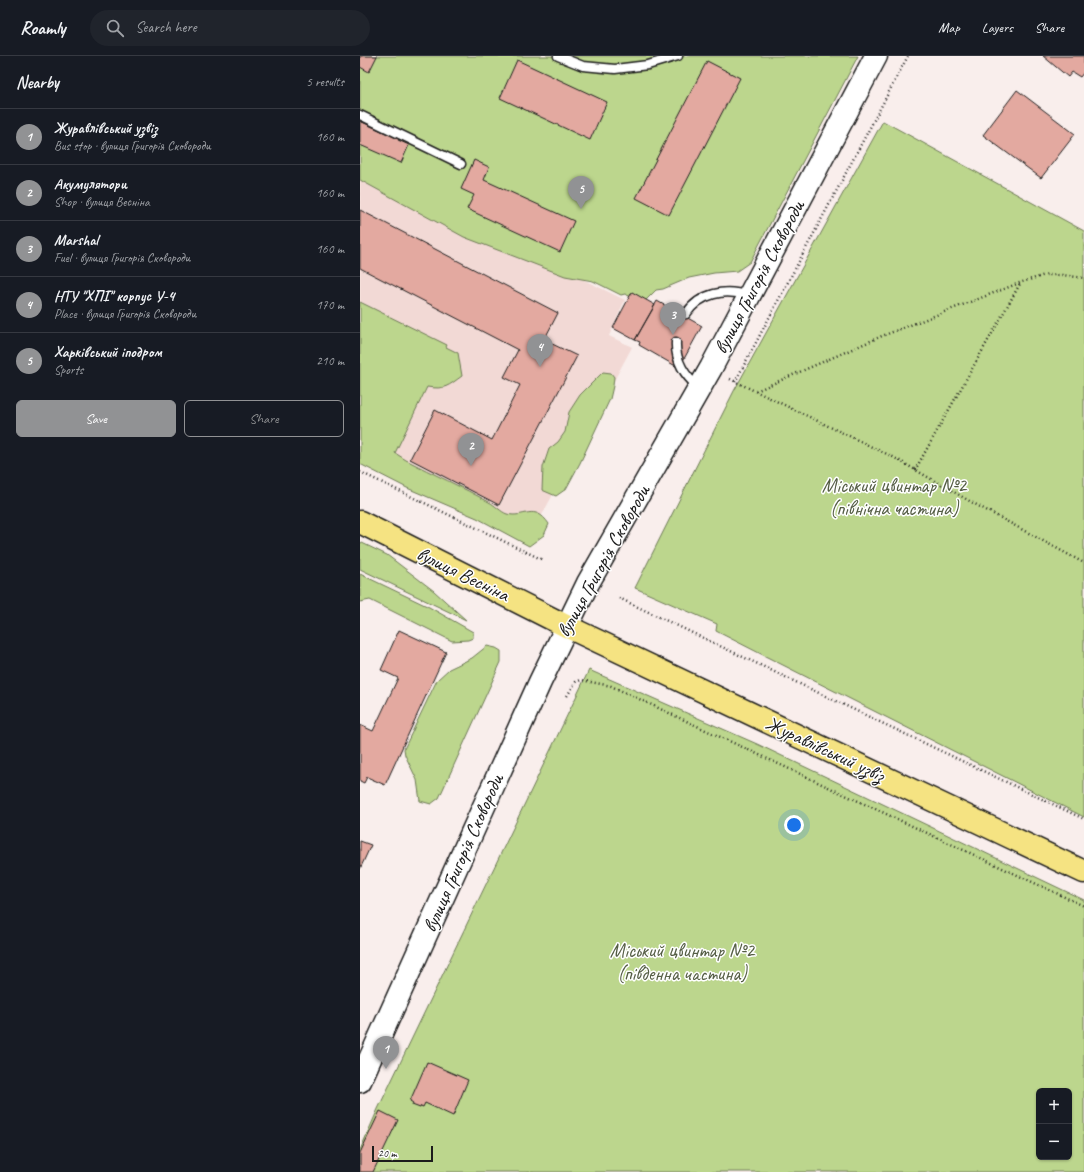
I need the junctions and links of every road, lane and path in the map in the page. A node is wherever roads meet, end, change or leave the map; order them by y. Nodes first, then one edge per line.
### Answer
1 (558, 56) edge
2 (678, 56) edge
3 (876, 56) edge
4 (908, 56) edge
5 (360, 115) edge
6 (461, 164) dead end
7 (1084, 278) edge
8 (1022, 282) junction
9 (749, 296) junction
10 (686, 314) dead end
11 (676, 342) dead end
12 (711, 368) junction
13 (735, 382) junction
14 (700, 388) junction
15 (756, 391) junction
16 (915, 470) junction
17 (360, 472) edge
18 (360, 522) edge
19 (544, 560) dead end
20 (1084, 563) edge
21 (619, 598) dead end
22 (566, 626) junction
23 (567, 696) dead end
24 (1084, 819) edge
25 (1084, 872) edge
26 (1084, 906) edge
27 (360, 1081) edge

1 - 2 lane
3 - 9 street, вулиця Григорія Сковороди
4 - 13 path
5 - 6 lane
7 - 8 path
8 - 15 path
8 - 16 path
9 - 10 lane
9 - 12 street, вулиця Григорія Сковороди
11 - 14 lane
12 - 13 path
12 - 14 street, вулиця Григорія Сковороди
13 - 15 path
14 - 22 street, вулиця Григорія Сковороди
15 - 16 path
16 - 20 path
17 - 19 path
18 - 22 main road, вулиця Весніна
21 - 24 path
22 - 25 main road, Журавлівський узвіз
22 - 27 street, вулиця Григорія Сковороди
23 - 26 path

